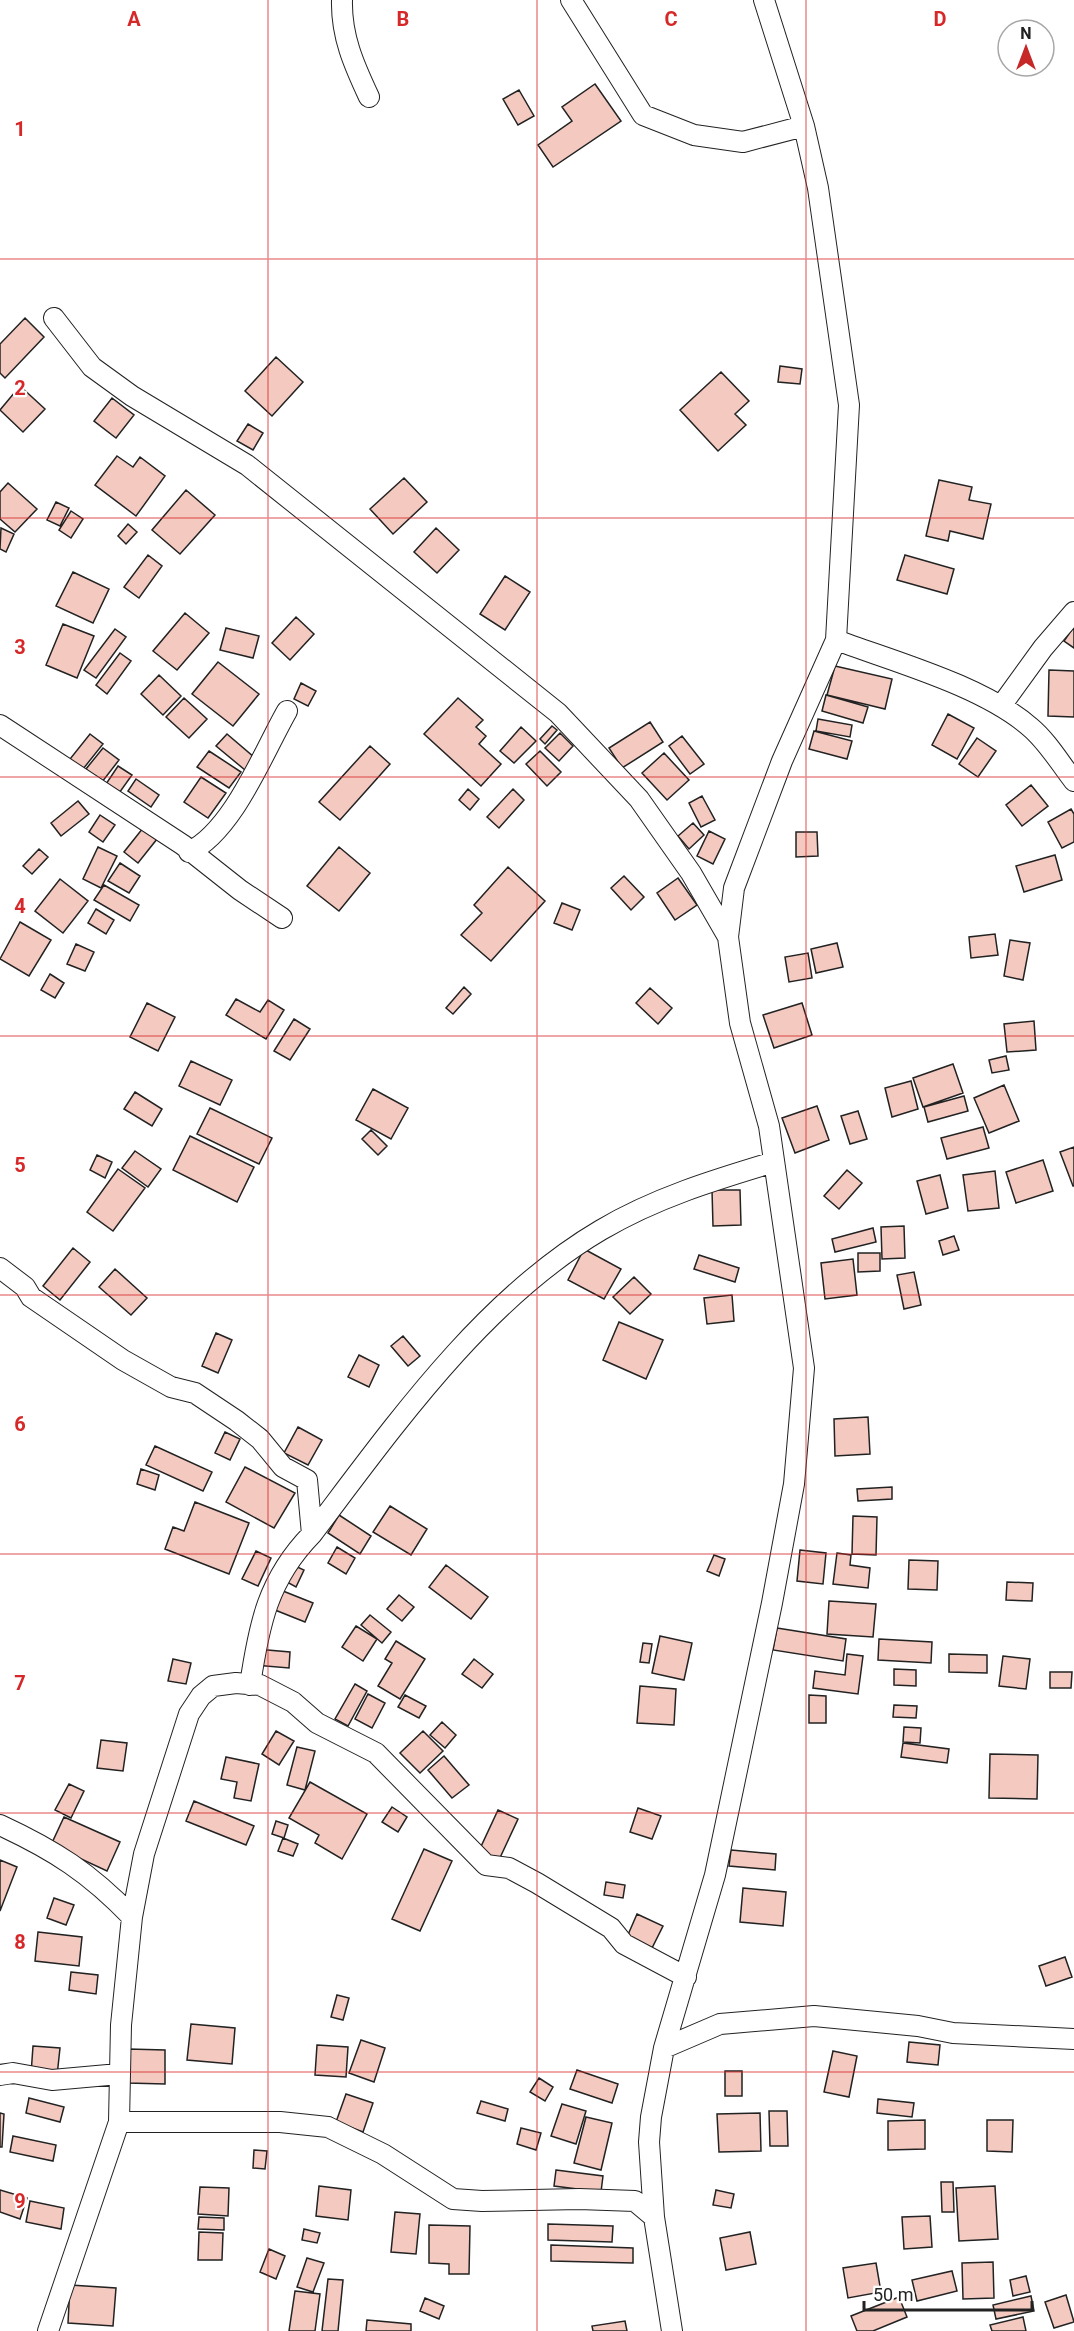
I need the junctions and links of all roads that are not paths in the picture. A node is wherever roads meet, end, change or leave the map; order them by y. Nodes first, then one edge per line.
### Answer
1 (342, 0) edge
2 (571, 0) edge
3 (764, 0) edge
4 (369, 97) dead end
5 (804, 126) junction
6 (54, 318) dead end
7 (1074, 612) edge
8 (836, 640) junction
9 (1001, 706) junction
10 (287, 711) dead end
11 (0, 725) edge
12 (1074, 781) edge
13 (189, 852) junction
14 (282, 918) dead end
15 (728, 937) junction
16 (774, 1162) junction
17 (0, 1268) edge
18 (312, 1534) junction
19 (250, 1685) junction
20 (0, 1825) edge
21 (132, 1917) junction
22 (686, 1977) junction
23 (1074, 2039) edge
24 (664, 2048) junction
25 (0, 2074) edge
26 (119, 2074) junction
27 (119, 2121) junction
28 (654, 2217) junction
29 (48, 2331) edge
30 (672, 2331) edge

1 - 4 street
2 - 5 street
3 - 5 street
5 - 8 street
6 - 15 street
7 - 9 street
8 - 9 street
8 - 15 street
9 - 12 street
10 - 13 street
11 - 13 street
13 - 14 street
15 - 16 street
16 - 18 street
16 - 22 street
17 - 18 street
18 - 19 street
19 - 21 street
19 - 22 street
20 - 21 street
21 - 26 street
22 - 24 street
23 - 24 street
24 - 28 street
25 - 26 street
26 - 27 street
27 - 28 street
27 - 29 street
28 - 30 street

